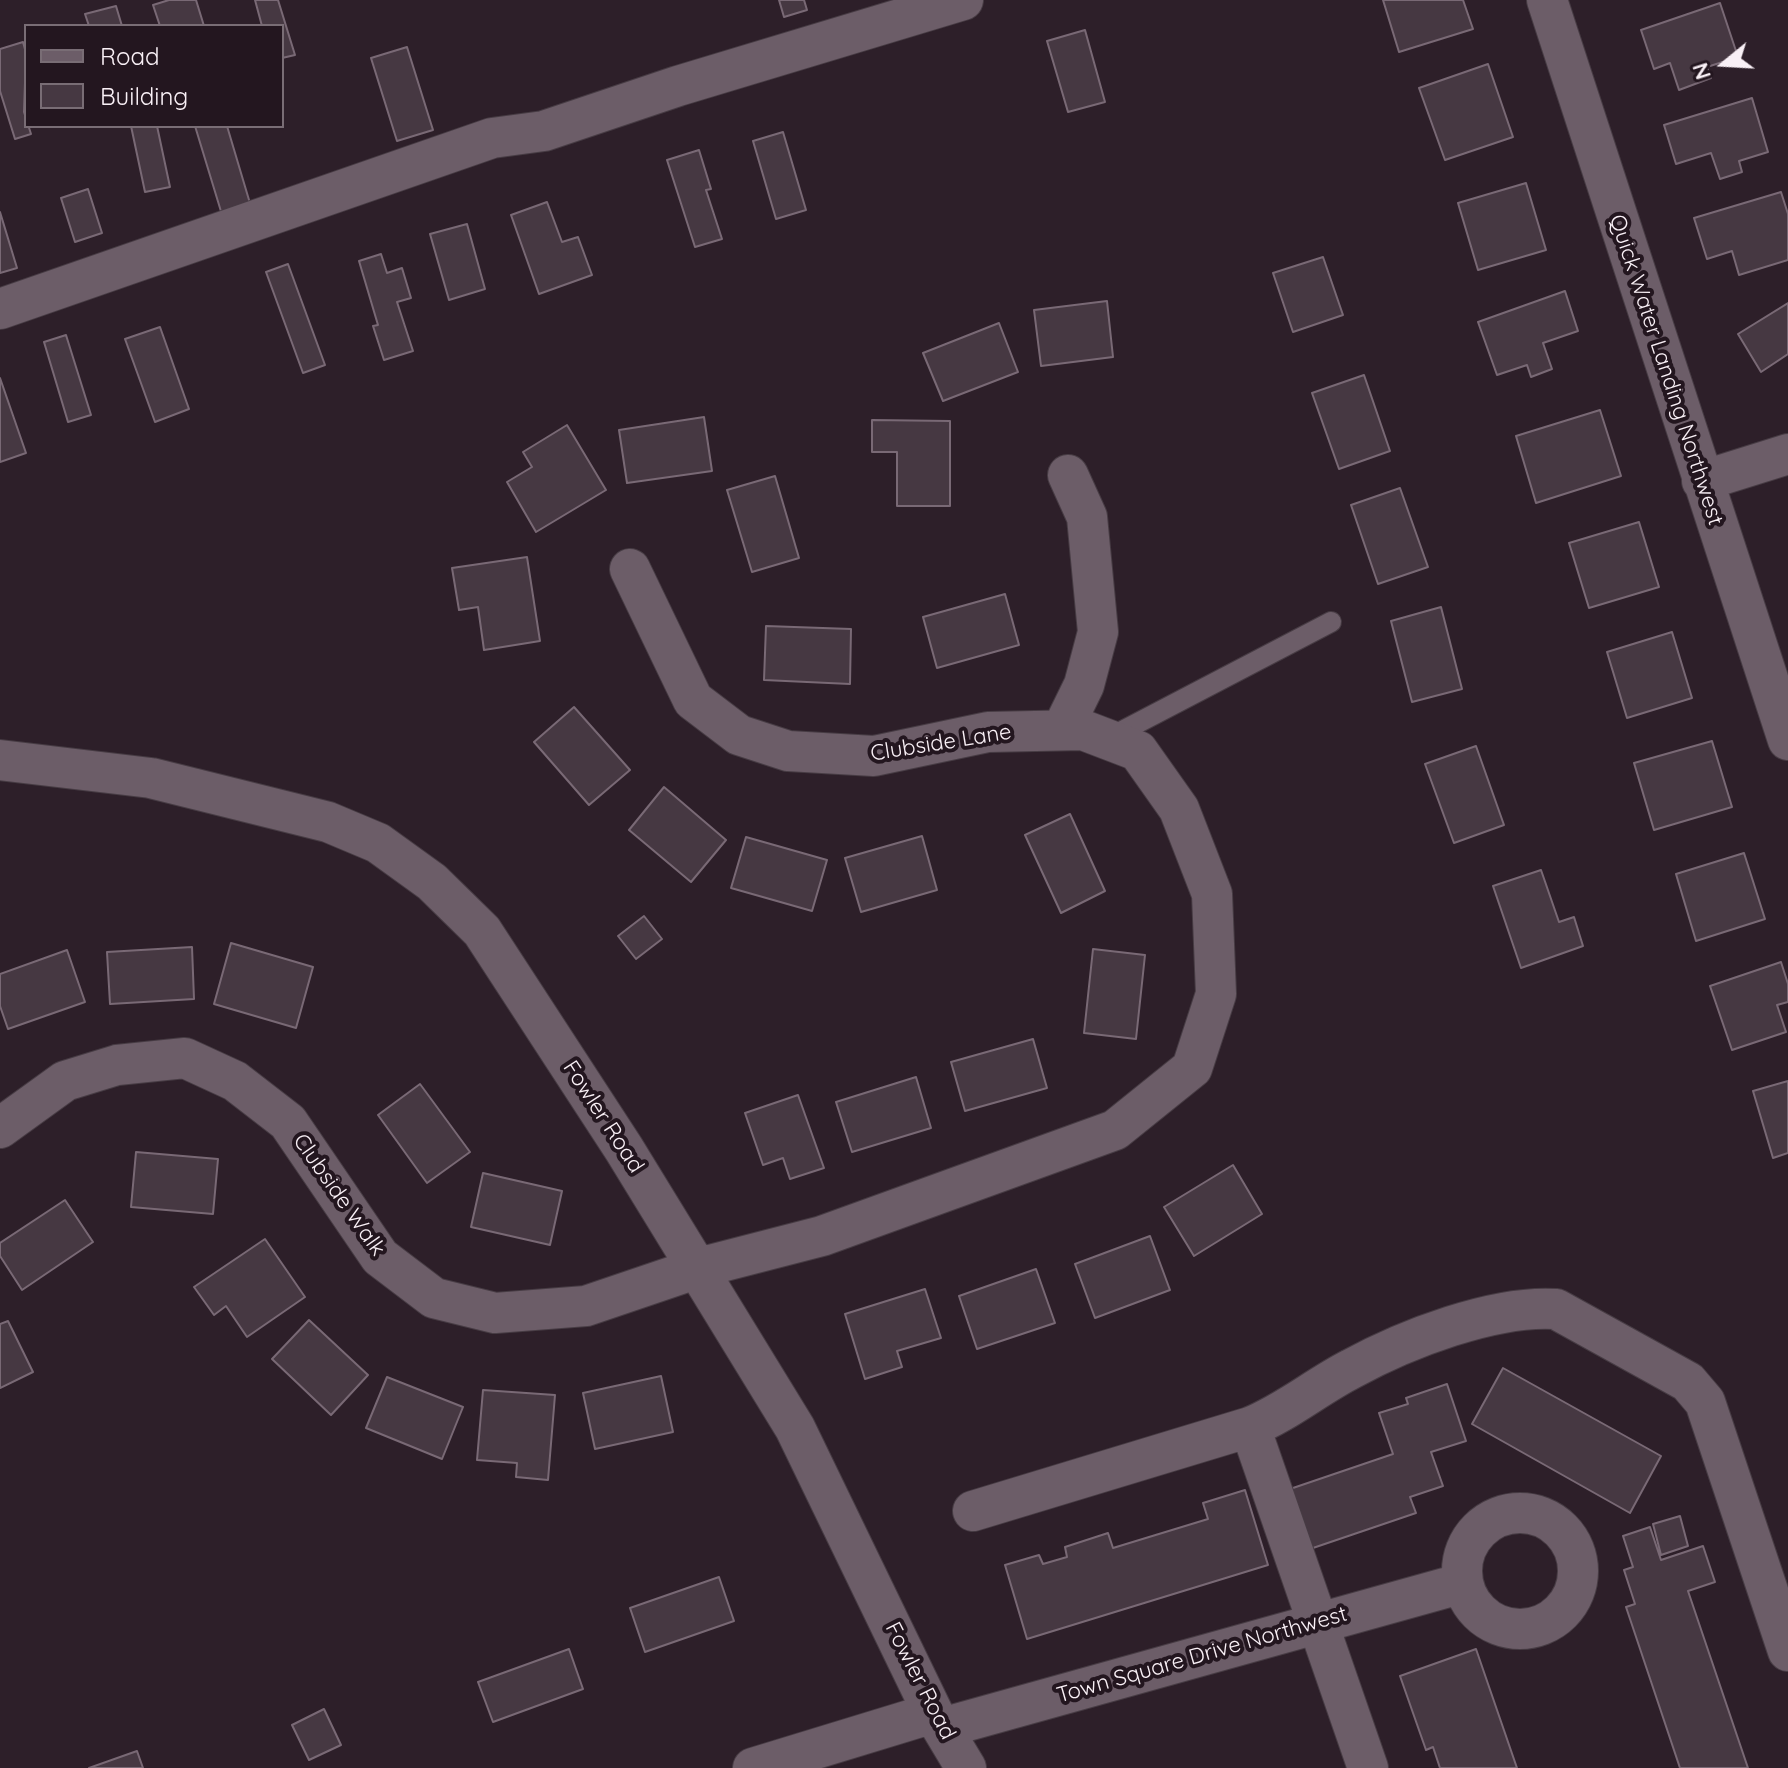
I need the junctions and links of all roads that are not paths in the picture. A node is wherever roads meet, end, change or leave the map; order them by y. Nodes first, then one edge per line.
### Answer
1 (963, 0) edge
2 (1547, 0) edge
3 (0, 309) edge
4 (1788, 454) edge
5 (1068, 475) dead end
6 (1702, 481) junction
7 (630, 569) dead end
8 (1331, 622) dead end
9 (1062, 730) junction
10 (1107, 739) junction
11 (1788, 740) edge
12 (0, 760) edge
13 (0, 1128) edge
14 (698, 1268) junction
15 (1250, 1427) junction
16 (973, 1511) dead end
17 (1463, 1583) dead end
18 (1318, 1623) junction
19 (1788, 1651) edge
20 (938, 1720) junction
21 (753, 1768) edge
22 (966, 1768) edge
23 (1368, 1768) edge

1 - 3 street
2 - 6 street, Quick Water Landing Northwest
4 - 6 street
5 - 9 street
6 - 11 street, Quick Water Landing Northwest
7 - 9 street, Clubside Lane
8 - 10 lane
9 - 10 street, Clubside Lane
10 - 14 street, Clubside Lane
12 - 14 street, Fowler Road
13 - 14 street, Clubside Walk
14 - 20 street, Fowler Road
15 - 16 street
15 - 18 street
15 - 19 street
17 - 18 street, Town Square Drive Northwest
18 - 20 street, Town Square Drive Northwest
18 - 23 street
20 - 21 street, Town Square Drive Northwest
20 - 22 street, Fowler Road

